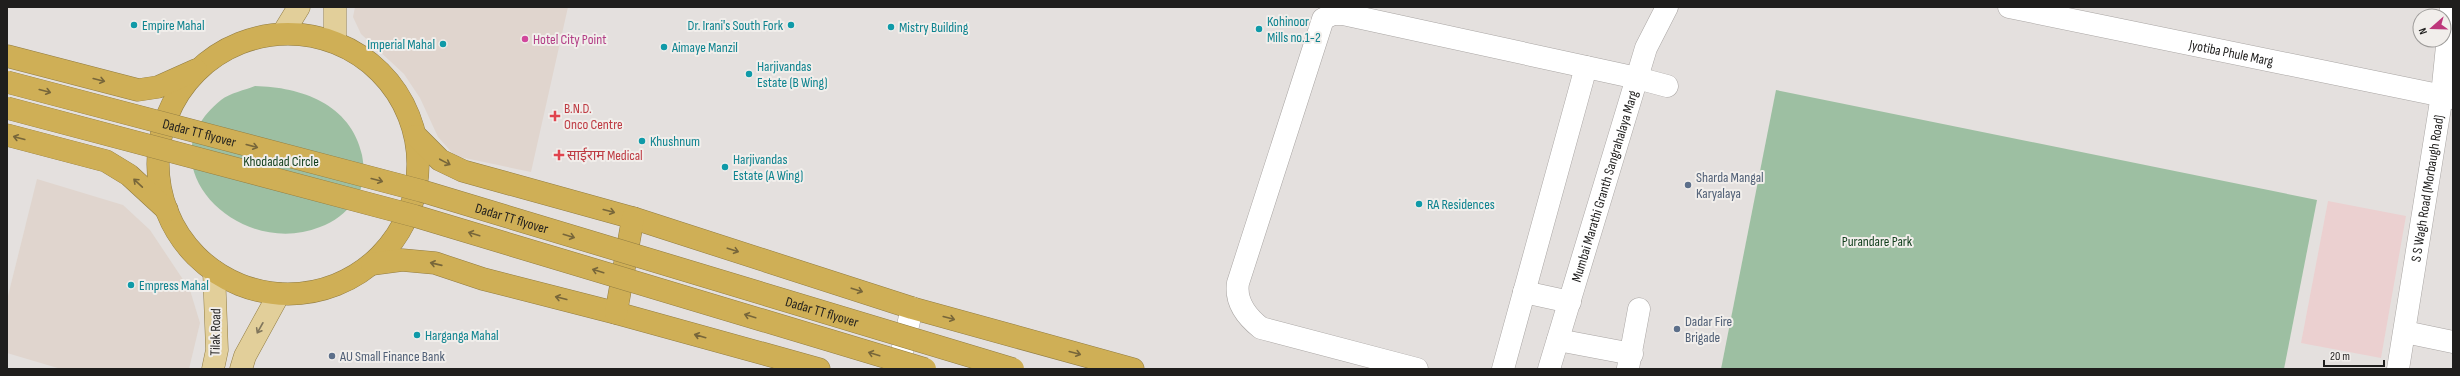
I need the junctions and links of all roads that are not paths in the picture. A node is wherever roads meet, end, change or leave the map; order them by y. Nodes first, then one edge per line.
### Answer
1 (299, 7) edge
2 (335, 7) edge
3 (1667, 7) edge
4 (2009, 7) edge
5 (2451, 7) edge
6 (284, 33) junction
7 (335, 42) junction
8 (7, 56) edge
9 (1586, 67) junction
10 (199, 69) junction
11 (1637, 78) junction
12 (7, 82) edge
13 (1668, 86) dead end
14 (2447, 96) edge
15 (7, 108) edge
16 (7, 135) edge
17 (416, 136) junction
18 (167, 210) junction
19 (633, 218) junction
20 (372, 264) junction
21 (214, 271) junction
22 (1524, 292) junction
23 (279, 294) junction
24 (1570, 302) junction
25 (912, 308) junction
26 (1639, 309) dead end
27 (616, 313) junction
28 (2405, 332) junction
29 (1558, 340) junction
30 (2453, 342) edge
31 (752, 350) junction
32 (1630, 362) edge
33 (213, 369) edge
34 (241, 369) edge
35 (768, 369) edge
36 (819, 369) edge
37 (898, 369) edge
38 (925, 369) edge
39 (1013, 369) edge
40 (1133, 369) edge
41 (1417, 369) edge
42 (1503, 369) edge
43 (1549, 369) edge
44 (2398, 369) edge

1 - 6 main road
2 - 7 main road
3 - 11 street, Mumbai Marathi Granth Sangrahalaya Marg
4 - 14 street, Jyotiba Phule Marg
5 - 14 street, S S Wagh Road (Morbaugh Road)
6 - 7 highway
6 - 10 highway
7 - 17 highway
8 -> 10 highway
9 - 11 street
9 - 22 street
9 - 41 street
10 - 18 highway
11 - 13 street
11 - 24 street, Mumbai Marathi Granth Sangrahalaya Marg
12 -> 39 highway, Dadar TT flyover, bridge
14 - 28 street, S S Wagh Road (Morbaugh Road)
38 -> 15 highway, Dadar TT flyover, bridge
18 -> 16 highway
17 -> 19 highway
17 - 20 highway
18 - 21 highway
19 -> 25 highway
19 - 27 highway
20 - 23 highway
27 -> 20 highway
21 - 23 highway
21 - 33 main road, Tilak Road
22 - 24 street
22 - 42 street
23 -> 34 main road
24 - 29 street, Mumbai Marathi Granth Sangrahalaya Marg
25 - 37 street
25 -> 40 highway
26 - 32 street
31 -> 27 highway
28 - 30 street
28 - 44 street, S S Wagh Road (Morbaugh Road)
29 - 32 street
29 - 43 street, Mumbai Marathi Granth Sangrahalaya Marg
31 - 35 highway
31 - 36 highway

